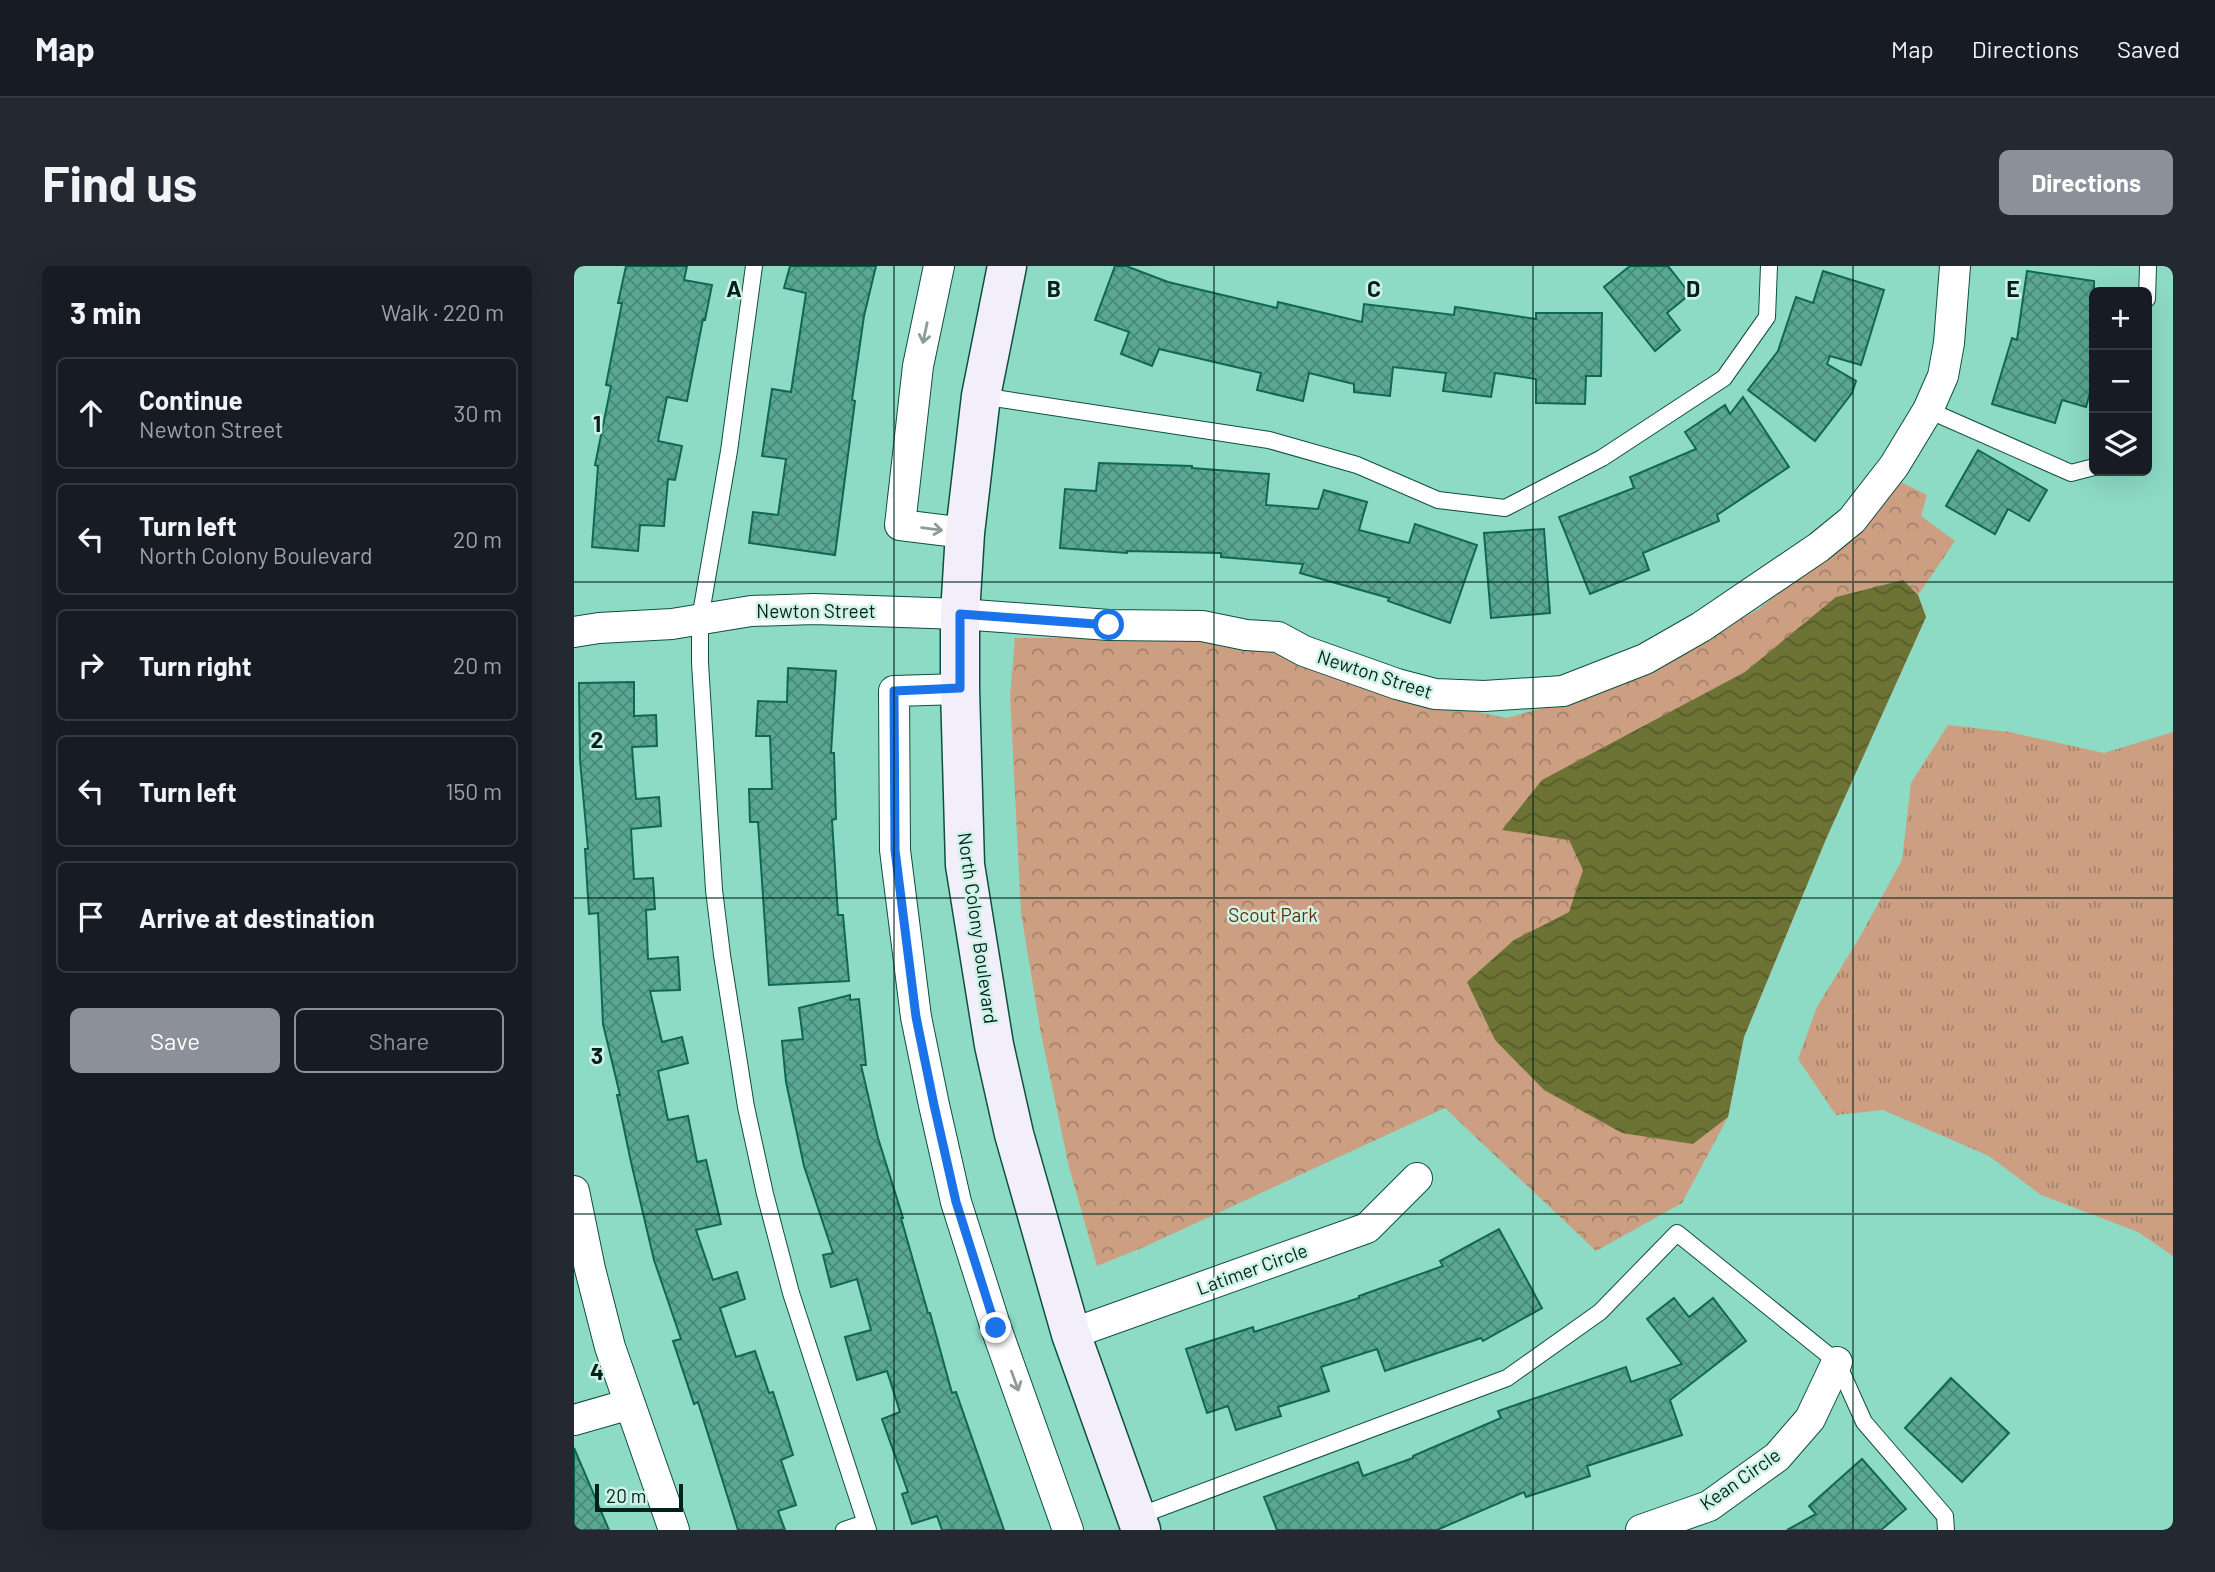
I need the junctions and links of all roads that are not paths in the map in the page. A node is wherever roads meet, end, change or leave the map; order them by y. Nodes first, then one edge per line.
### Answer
1 (754, 266) edge
2 (939, 266) edge
3 (1007, 266) edge
4 (1769, 266) edge
5 (1955, 266) edge
6 (2148, 266) edge
7 (2147, 287) edge
8 (981, 396) junction
9 (1928, 410) junction
10 (2089, 468) edge
11 (965, 533) junction
12 (960, 614) junction
13 (700, 619) junction
14 (574, 632) edge
15 (960, 688) junction
16 (1417, 1178) dead end
17 (574, 1191) edge
18 (577, 1221) edge
19 (1071, 1334) junction
20 (1837, 1362) junction
21 (630, 1404) junction
22 (574, 1420) edge
23 (1138, 1523) edge
24 (867, 1527) edge
25 (674, 1530) edge
26 (844, 1530) edge
27 (1069, 1530) edge
28 (1641, 1530) edge
29 (1946, 1530) edge

1 - 13 lane
2 -> 11 street
3 - 8 main road, North Colony Boulevard
4 - 8 lane
5 - 9 street, Newton Street
6 - 7 lane
8 - 11 main road, North Colony Boulevard
9 - 10 lane
9 - 12 street, Newton Street
11 - 12 main road, North Colony Boulevard
12 - 13 street, Newton Street
12 - 15 main road, North Colony Boulevard
13 - 14 street, Newton Street
13 - 24 lane
15 - 19 main road, North Colony Boulevard
15 -> 27 street
16 - 19 street, Latimer Circle
17 - 18 street
18 - 21 street
19 - 23 main road, North Colony Boulevard
20 - 23 lane
20 - 28 street, Kean Circle
20 - 29 lane
21 - 22 street
21 - 25 street
24 - 26 lane

